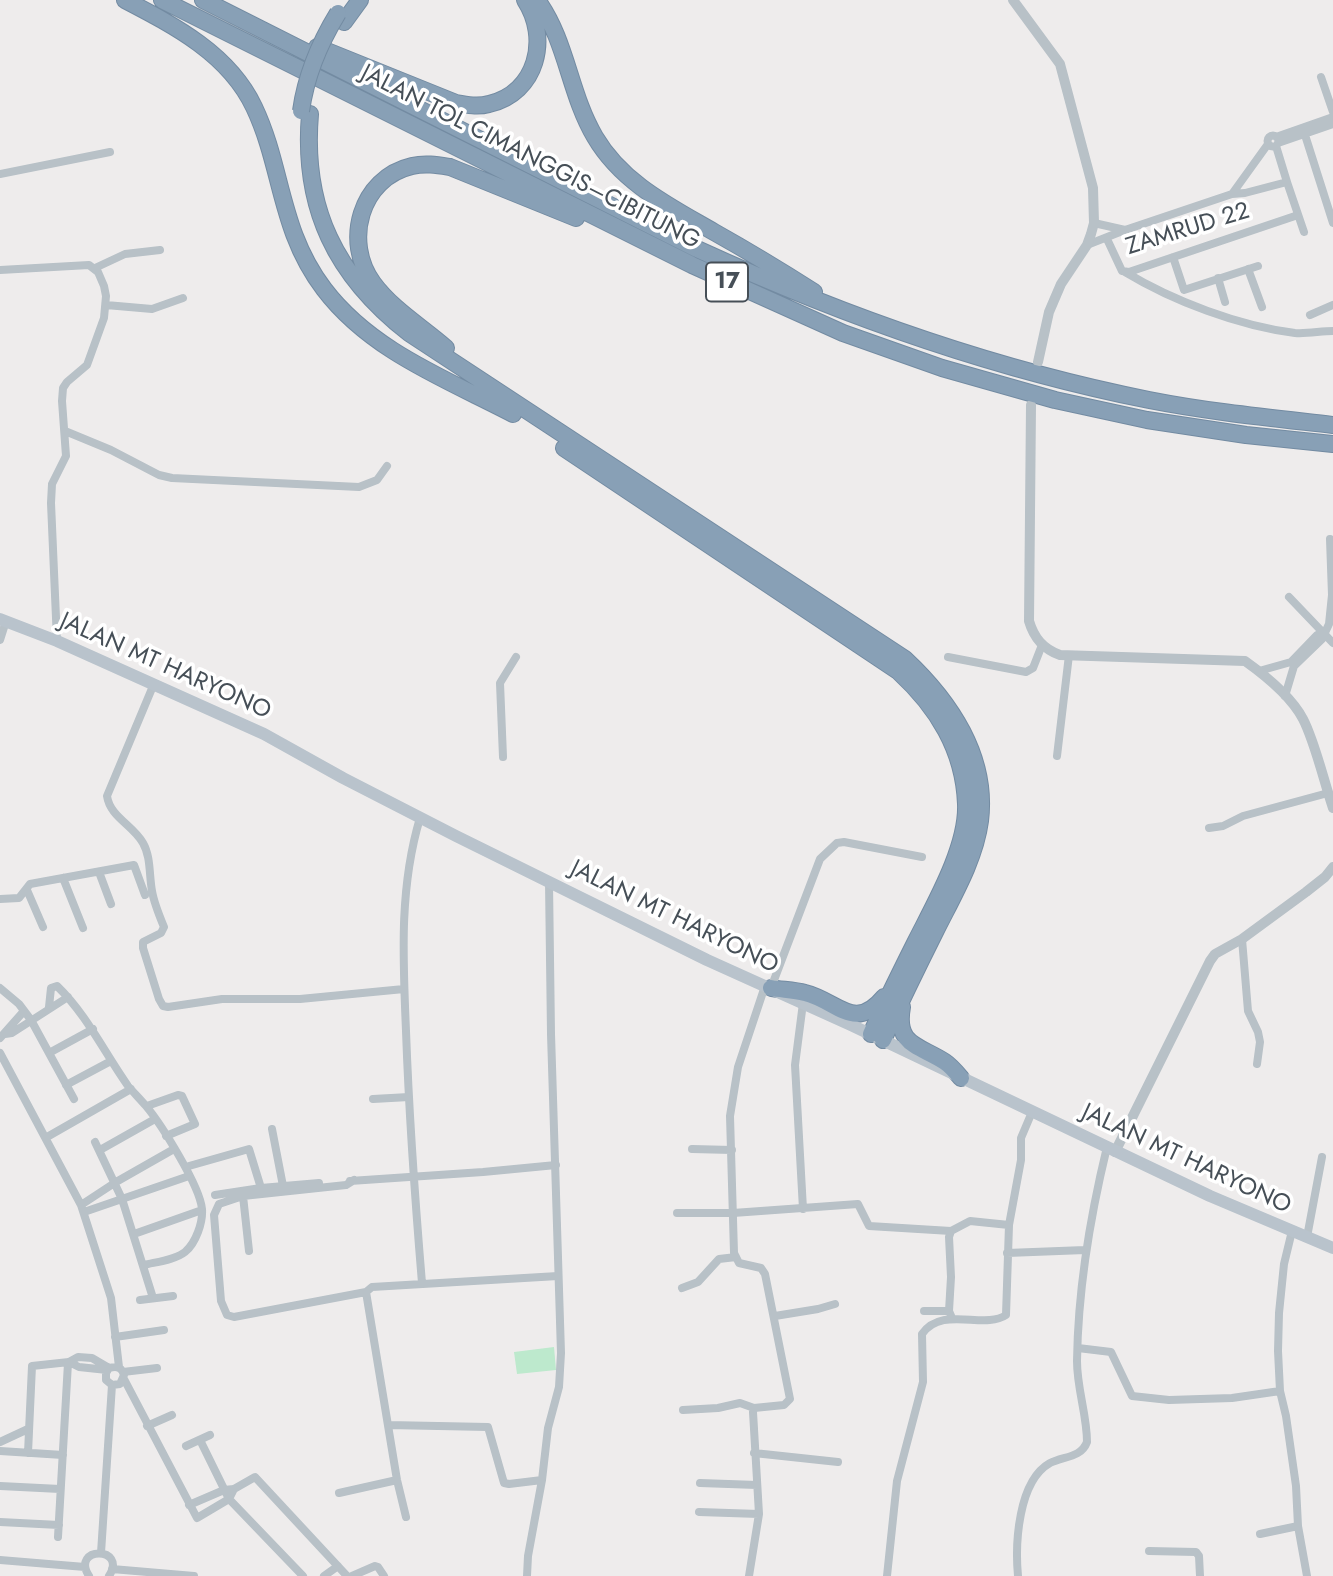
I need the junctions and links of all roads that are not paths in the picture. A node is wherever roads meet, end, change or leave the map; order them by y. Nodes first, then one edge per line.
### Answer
1 (125, 0) edge
2 (162, 0) edge
3 (204, 0) edge
4 (348, 0) edge
5 (360, 0) edge
6 (525, 0) edge
7 (537, 0) edge
8 (1013, 0) edge
9 (236, 16) junction
10 (341, 18) junction
11 (1321, 76) dead end
12 (305, 113) junction
13 (1333, 114) edge
14 (1333, 124) edge
15 (1305, 135) junction
16 (1275, 143) junction
17 (110, 152) dead end
18 (0, 174) edge
19 (1287, 182) junction
20 (1233, 194) junction
21 (1298, 215) junction
22 (1094, 223) junction
23 (1333, 223) edge
24 (1125, 230) junction
25 (1304, 232) dead end
26 (1107, 239) junction
27 (1087, 245) junction
28 (160, 250) dead end
29 (1173, 257) junction
30 (692, 265) junction
31 (1258, 266) dead end
32 (95, 268) junction
33 (1248, 269) junction
34 (0, 270) edge
35 (1125, 272) junction
36 (1217, 278) junction
37 (183, 298) dead end
38 (1225, 302) dead end
39 (106, 305) junction
40 (1333, 305) edge
41 (1262, 307) dead end
42 (850, 314) junction
43 (1310, 315) dead end
44 (1333, 331) edge
45 (1038, 362) dead end
46 (483, 382) junction
47 (1031, 405) dead end
48 (513, 414) junction
49 (1333, 425) edge
50 (65, 431) junction
51 (1333, 444) edge
52 (387, 466) dead end
53 (1330, 539) dead end
54 (1332, 562) edge
55 (1333, 595) edge
56 (1289, 597) dead end
57 (3, 620) edge
58 (1326, 632) edge
59 (0, 640) edge
60 (57, 641) junction
61 (1333, 643) edge
62 (1042, 645) junction
63 (1069, 655) junction
64 (516, 657) dead end
65 (948, 657) dead end
66 (1259, 671) junction
67 (153, 686) junction
68 (1284, 696) junction
69 (1057, 756) dead end
70 (503, 757) dead end
71 (1328, 793) junction
72 (1333, 808) edge
73 (419, 818) junction
74 (972, 823) junction
75 (1209, 828) dead end
76 (922, 857) dead end
77 (1333, 867) edge
78 (99, 872) junction
79 (63, 878) junction
80 (550, 882) junction
81 (27, 890) junction
82 (145, 895) dead end
83 (0, 899) edge
84 (111, 904) dead end
85 (43, 927) dead end
86 (83, 928) dead end
87 (1241, 939) junction
88 (768, 987) junction
89 (0, 988) edge
90 (404, 989) junction
91 (899, 989) junction
92 (68, 997) junction
93 (803, 1003) junction
94 (49, 1007) junction
95 (24, 1011) junction
96 (32, 1020) junction
97 (93, 1029) junction
98 (2, 1036) edge
99 (877, 1037) junction
100 (0, 1053) edge
101 (49, 1053) junction
102 (111, 1061) junction
103 (1257, 1063) dead end
104 (961, 1078) junction
105 (66, 1085) junction
106 (131, 1089) junction
107 (409, 1097) junction
108 (74, 1098) dead end
109 (373, 1099) dead end
110 (146, 1106) junction
111 (1032, 1112) junction
112 (155, 1119) junction
113 (272, 1129) dead end
114 (166, 1136) junction
115 (47, 1137) junction
116 (174, 1149) junction
117 (692, 1149) dead end
118 (1111, 1149) junction
119 (732, 1150) junction
120 (1322, 1157) dead end
121 (556, 1165) junction
122 (189, 1166) dead end
123 (189, 1176) junction
124 (414, 1177) junction
125 (354, 1180) junction
126 (116, 1182) junction
127 (283, 1186) junction
128 (261, 1188) junction
129 (215, 1195) dead end
130 (243, 1196) junction
131 (122, 1199) junction
132 (83, 1209) junction
133 (803, 1209) junction
134 (202, 1210) junction
135 (677, 1213) dead end
136 (733, 1213) junction
137 (1009, 1226) junction
138 (951, 1231) junction
139 (1292, 1231) junction
140 (134, 1234) junction
141 (1307, 1237) junction
142 (1333, 1248) edge
143 (1085, 1250) junction
144 (249, 1251) dead end
145 (1007, 1253) junction
146 (736, 1257) junction
147 (144, 1265) junction
148 (558, 1276) junction
149 (422, 1283) junction
150 (682, 1288) dead end
151 (366, 1292) junction
152 (173, 1296) dead end
153 (153, 1298) junction
154 (140, 1300) dead end
155 (835, 1304) dead end
156 (924, 1311) dead end
157 (951, 1315) junction
158 (775, 1316) junction
159 (164, 1330) dead end
160 (115, 1337) junction
161 (1078, 1348) junction
162 (69, 1362) junction
163 (157, 1368) dead end
164 (117, 1371) junction
165 (112, 1385) junction
166 (1280, 1391) junction
167 (754, 1408) junction
168 (683, 1410) dead end
169 (172, 1415) dead end
170 (388, 1425) junction
171 (147, 1426) junction
172 (28, 1429) junction
173 (210, 1435) dead end
174 (200, 1440) junction
175 (0, 1441) edge
176 (186, 1446) dead end
177 (0, 1451) edge
178 (28, 1453) junction
179 (754, 1453) junction
180 (63, 1455) junction
181 (838, 1462) dead end
182 (397, 1480) junction
183 (542, 1480) junction
184 (700, 1483) dead end
185 (757, 1485) junction
186 (0, 1486) edge
187 (60, 1489) junction
188 (229, 1490) junction
189 (339, 1493) dead end
190 (229, 1499) junction
191 (190, 1505) junction
192 (699, 1511) dead end
193 (759, 1514) junction
194 (406, 1517) dead end
195 (0, 1522) edge
196 (59, 1525) junction
197 (1298, 1526) junction
198 (1260, 1534) dead end
199 (58, 1537) dead end
200 (1149, 1551) dead end
201 (101, 1553) junction
202 (0, 1560) edge
203 (338, 1566) junction
204 (85, 1567) junction
205 (111, 1573) edge
206 (138, 1574) edge
207 (89, 1576) edge
208 (174, 1576) edge
209 (194, 1576) edge
210 (303, 1576) edge
211 (324, 1576) edge
212 (350, 1576) edge
213 (384, 1576) edge
214 (527, 1576) edge
215 (749, 1576) edge
216 (887, 1576) edge
217 (1018, 1576) edge
218 (1200, 1576) edge
219 (1307, 1576) edge

1 - 48 highway
2 - 30 highway, JALAN TOL CIMANGGIS–CIBITUNG / 17
3 - 9 highway, JALAN TOL CIMANGGIS–CIBITUNG / 17
4 - 10 highway
5 - 10 highway
6 - 9 highway
7 - 42 highway
8 - 22 street
9 - 42 highway, JALAN TOL CIMANGGIS–CIBITUNG / 17
10 - 12 highway
11 - 13 street
12 - 46 highway
12 - 48 highway
13 - 16 street
14 - 15 street
15 - 16 street
15 - 23 street
16 - 19 street
16 - 20 street
17 - 18 street
19 - 20 street
19 - 21 street
20 - 24 street
21 - 25 street
21 - 29 street, ZAMRUD 22
22 - 24 street
22 - 27 street
24 - 26 street
26 - 27 street
26 - 35 street, ZAMRUD 22
27 - 45 street
28 - 32 street
29 - 35 street, ZAMRUD 22
29 - 36 street
30 - 46 highway
30 - 51 highway, JALAN TOL CIMANGGIS–CIBITUNG / 17
31 - 33 street
32 - 34 street
32 - 39 street
33 - 36 street
33 - 41 street
35 - 44 street
36 - 38 street
37 - 39 street
39 - 50 street
40 - 43 street
42 - 49 highway, JALAN TOL CIMANGGIS–CIBITUNG / 17
46 - 74 highway
47 - 62 street
48 - 74 highway
50 - 52 street
50 - 60 street
53 - 54 street
54 - 55 street
55 - 58 street
56 - 58 street
57 - 59 street
57 - 60 main road, JALAN MT HARYONO
58 - 61 street
58 - 66 street
58 - 68 street
60 - 67 main road, JALAN MT HARYONO
62 - 63 street
62 - 65 street
63 - 66 street
63 - 69 street
64 - 70 street
66 - 68 street
67 - 73 main road, JALAN MT HARYONO
67 - 90 street
68 - 71 street
71 - 72 street
71 - 75 street
73 - 80 main road, JALAN MT HARYONO
73 - 90 street
74 - 91 highway
76 - 88 street
77 - 87 street
78 - 79 street
78 - 82 street
78 - 84 street
79 - 81 street
79 - 86 street
80 - 88 main road, JALAN MT HARYONO
80 - 121 street
81 - 83 street
81 - 85 street
87 - 103 street
87 - 118 street
88 - 91 highway
88 - 93 main road, JALAN MT HARYONO
88 - 119 street
89 - 95 street
90 - 107 street
91 - 99 highway
91 - 104 highway
92 - 94 street
92 - 94 street
92 - 97 street
93 - 99 main road, JALAN MT HARYONO
93 - 133 street
94 - 96 street
95 - 96 street
95 - 98 street
96 - 98 street
96 - 101 street
97 - 101 street
97 - 102 street
99 - 104 main road, JALAN MT HARYONO
100 - 115 street
101 - 105 street
102 - 105 street
102 - 106 street
104 - 111 main road, JALAN MT HARYONO
105 - 108 street
106 - 110 street
106 - 115 street
107 - 109 street
107 - 124 street
110 - 112 street
110 - 114 street
111 - 118 main road, JALAN MT HARYONO
111 - 137 street
112 - 114 street
112 - 126 street
113 - 127 street
114 - 116 street
115 - 132 street
116 - 123 street
116 - 126 street
117 - 119 street
118 - 139 main road, JALAN MT HARYONO
118 - 143 street
119 - 136 street
120 - 141 street
121 - 124 street
121 - 148 street
122 - 128 street
123 - 131 street
123 - 134 street
124 - 125 street
124 - 149 street
125 - 127 street
125 - 130 street
126 - 131 street
126 - 132 street
127 - 128 street
128 - 129 street
130 - 144 street
130 - 151 street
131 - 132 street
131 - 140 street
132 - 160 street
133 - 136 street
133 - 138 street
134 - 140 street
134 - 147 street
135 - 136 street
136 - 146 street
137 - 138 street
137 - 145 street
138 - 157 street
139 - 141 main road, JALAN MT HARYONO
139 - 166 street
140 - 147 street
141 - 142 main road, JALAN MT HARYONO
143 - 145 street
143 - 161 street
145 - 157 street
146 - 150 street
146 - 158 street
147 - 153 street
148 - 149 street
148 - 183 street
149 - 151 street
151 - 170 street
152 - 153 street
153 - 154 street
155 - 158 street
156 - 157 street
157 - 216 street
158 - 167 street
159 - 160 street
160 - 164 street
161 - 166 street
161 - 217 street
162 - 164 street
162 - 172 street
162 - 180 street
163 - 164 street
164 - 165 street
164 - 165 street
164 - 171 street
165 - 201 street
166 - 197 street
167 - 168 street
167 - 179 street
169 - 171 street
170 - 182 street
170 - 183 street
171 - 191 street
172 - 175 street
172 - 178 street
173 - 174 street
174 - 176 street
174 - 188 street
177 - 178 street
178 - 180 street
179 - 181 street
179 - 185 street
180 - 187 street
182 - 189 street
182 - 194 street
183 - 214 street
184 - 185 street
185 - 193 street
186 - 187 street
187 - 196 street
188 - 190 street
188 - 191 street
188 - 203 street
190 - 191 street
190 - 210 street
192 - 193 street
193 - 215 street
195 - 196 street
196 - 199 street
197 - 198 street
197 - 219 street
200 - 218 street
201 - 204 street
201 - 205 street
202 - 204 street
203 - 211 street
203 - 212 street
204 - 207 street
205 - 206 street
206 - 208 street
208 - 209 street
212 - 213 street

